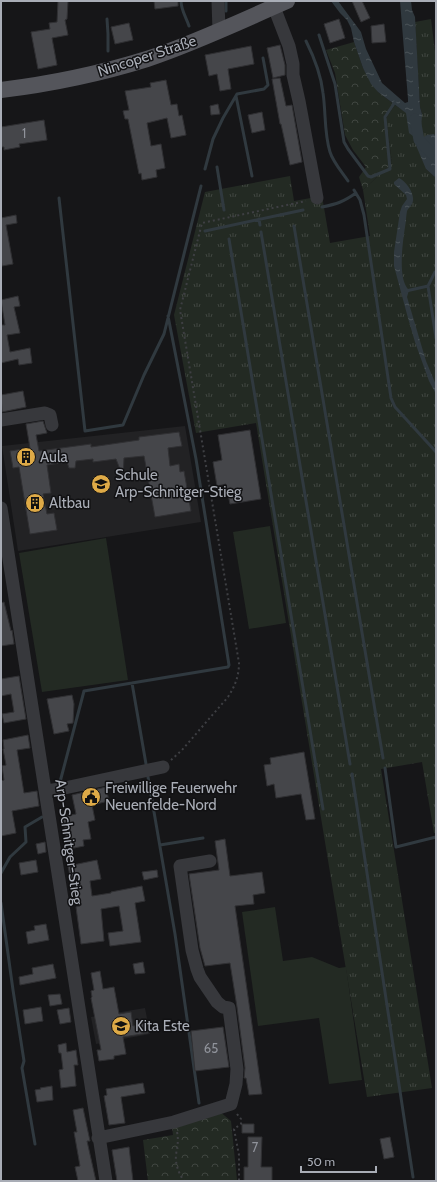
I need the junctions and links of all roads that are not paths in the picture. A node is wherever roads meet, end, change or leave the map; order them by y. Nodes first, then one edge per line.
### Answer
1 (218, 1) edge
2 (273, 5) edge
3 (219, 31) junction
4 (1, 90) edge
5 (317, 198) road end
6 (1, 420) edge
7 (52, 424) dead end
8 (1, 508) edge
9 (163, 767) road end
10 (46, 791) junction
11 (210, 861) dead end
12 (98, 1138) junction
13 (106, 1181) edge

1 - 3 street
2 - 3 main road, Nincoper Straße
2 - 5 street
3 - 4 main road, Nincoper Straße
6 - 7 street
8 - 10 street, Arp-Schnitger-Stieg
9 - 10 street
10 - 12 street, Arp-Schnitger-Stieg
11 - 12 street
12 - 13 street, Arp-Schnitger-Stieg

